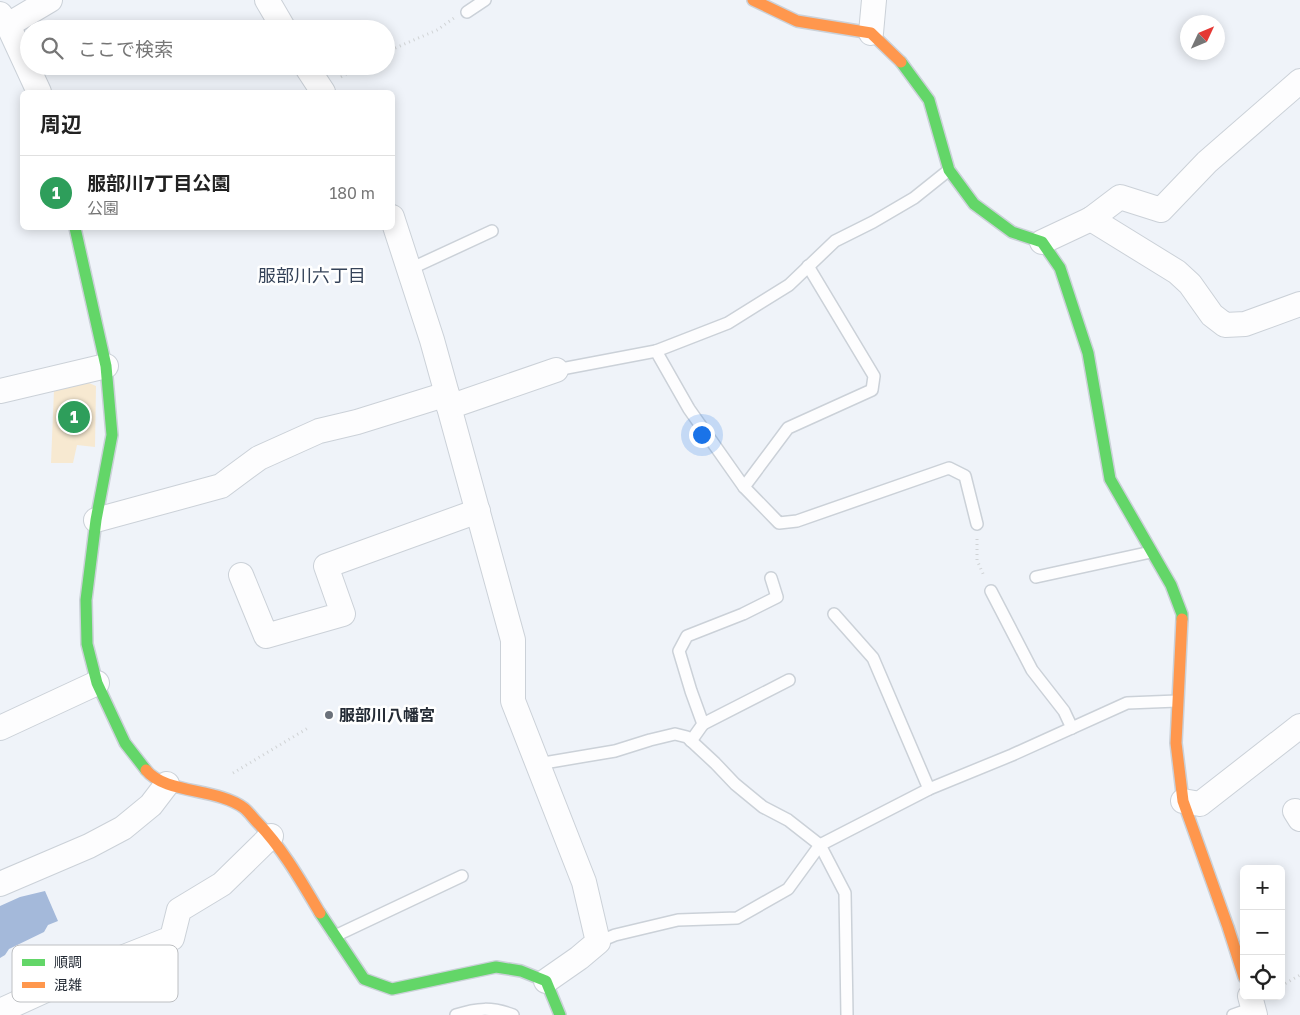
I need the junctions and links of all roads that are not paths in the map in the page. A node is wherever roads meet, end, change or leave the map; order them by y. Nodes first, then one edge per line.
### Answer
1 (50, 0) edge
2 (267, 0) edge
3 (485, 0) edge
4 (753, 0) edge
5 (874, 0) edge
6 (467, 12) road end
7 (4, 20) edge
8 (279, 20) edge
9 (871, 33) junction
10 (20, 53) edge
11 (31, 75) edge
12 (312, 75) edge
13 (1300, 81) edge
14 (38, 90) edge
15 (322, 90) edge
16 (949, 170) junction
17 (1091, 218) junction
18 (395, 226) edge
19 (75, 230) edge
20 (492, 231) dead end
21 (1042, 242) junction
22 (808, 266) junction
23 (410, 269) junction
24 (1300, 304) edge
25 (656, 351) junction
26 (106, 366) junction
27 (556, 370) joint
28 (0, 391) edge
29 (448, 400) junction
30 (744, 487) junction
31 (478, 511) junction
32 (96, 520) junction
33 (977, 524) road end
34 (1152, 552) junction
35 (241, 575) dead end
36 (1036, 577) dead end
37 (772, 578) dead end
38 (991, 591) road end
39 (834, 614) dead end
40 (788, 680) dead end
41 (96, 683) junction
42 (1177, 702) junction
43 (703, 724) junction
44 (1300, 726) edge
45 (0, 728) edge
46 (1072, 728) junction
47 (691, 741) junction
48 (538, 764) junction
49 (167, 784) junction
50 (929, 789) junction
51 (1183, 801) junction
52 (271, 836) junction
53 (820, 845) junction
54 (462, 876) dead end
55 (0, 884) edge
56 (334, 936) junction
57 (598, 942) junction
58 (154, 945) edge
59 (1240, 964) edge
60 (546, 982) junction
61 (20, 1002) edge
62 (0, 1011) edge
63 (456, 1015) edge
64 (513, 1015) edge
65 (560, 1015) edge
66 (848, 1015) edge

1 - 7 street
2 - 8 street
3 - 6 lane
4 - 9 street
5 - 9 street
7 - 10 street
9 - 16 street
11 - 14 street
12 - 15 street
13 - 17 street
16 - 21 street
16 - 22 lane
17 - 21 street
17 - 24 street
18 - 23 street
19 - 26 street
20 - 23 lane
21 - 34 street
22 - 25 lane
22 - 30 lane
23 - 29 street
25 - 27 lane
25 - 30 lane
26 - 28 street
26 - 32 street
27 - 29 street
29 - 31 street
29 - 32 street
30 - 33 lane
31 - 35 street
31 - 48 street
32 - 41 street
34 - 36 lane
34 - 42 street
37 - 43 lane
38 - 46 lane
39 - 50 lane
40 - 43 lane
41 - 45 street
41 - 49 street
42 - 46 lane
42 - 51 street
43 - 47 lane
44 - 51 street
46 - 50 lane
47 - 48 lane
47 - 53 lane
48 - 57 street
49 - 52 street
49 - 55 street
50 - 53 lane
51 - 59 street
52 - 56 street
52 - 58 street
53 - 57 lane
53 - 66 lane
54 - 56 lane
56 - 60 street
57 - 60 street
60 - 65 street
61 - 62 street
63 - 64 lane

